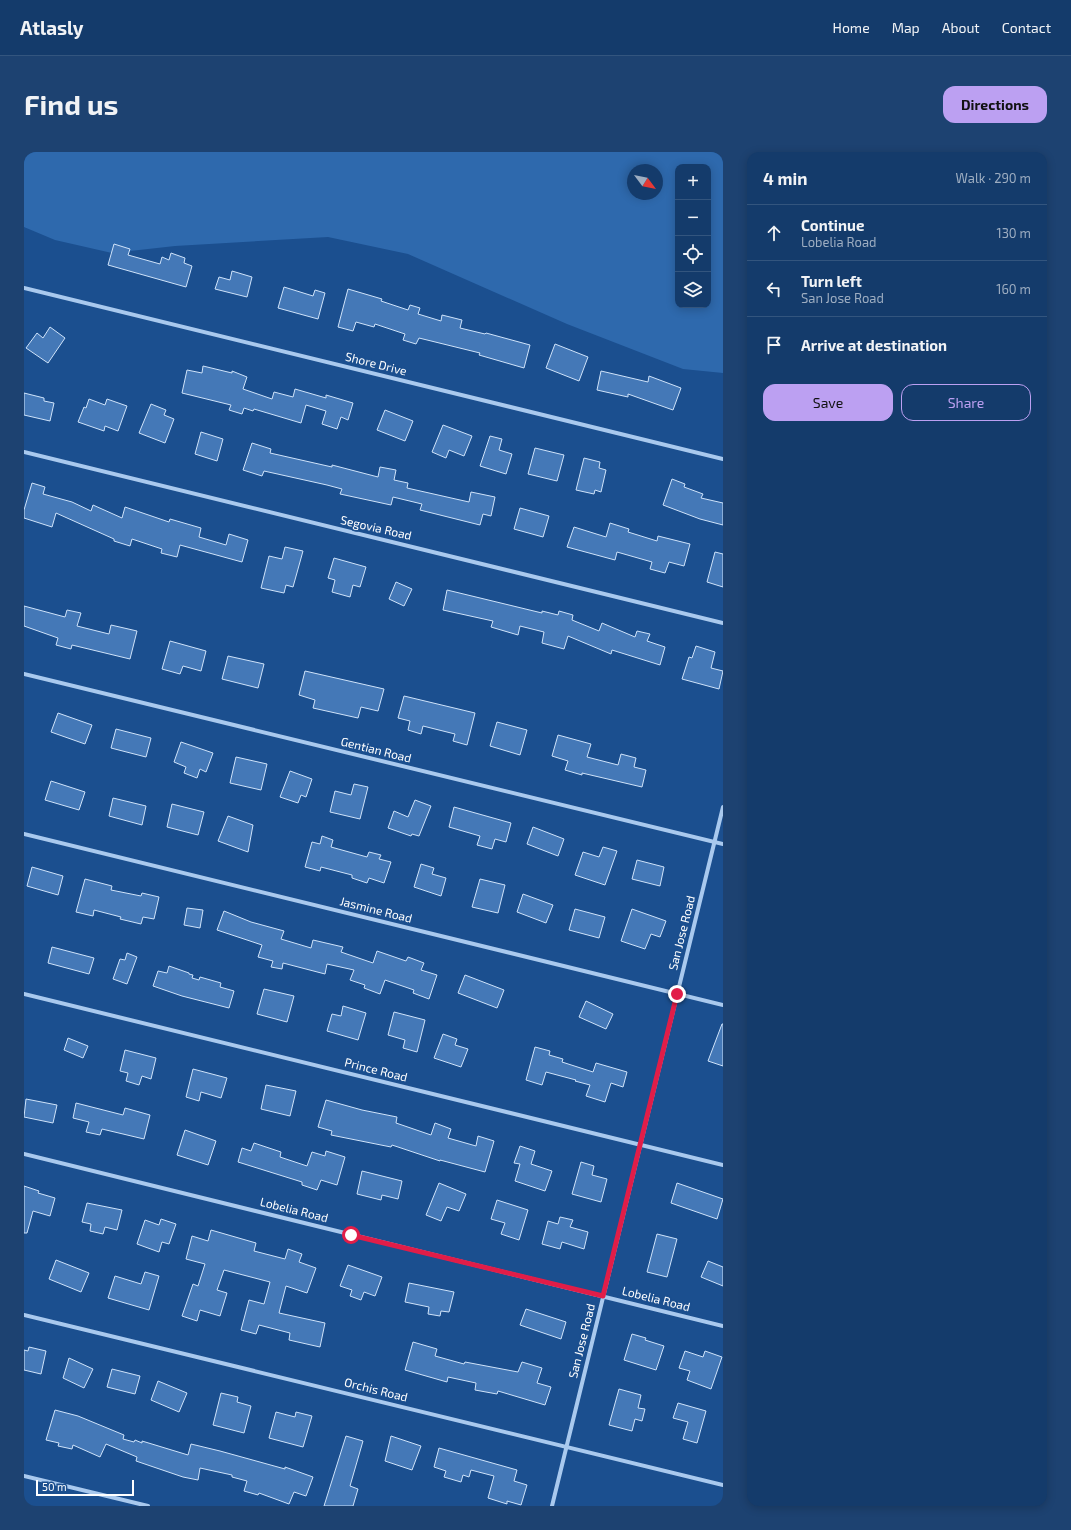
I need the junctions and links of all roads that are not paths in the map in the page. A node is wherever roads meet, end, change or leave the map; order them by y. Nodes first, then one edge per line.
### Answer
1 (24, 288) edge
2 (24, 452) edge
3 (723, 459) edge
4 (723, 623) edge
5 (24, 674) edge
6 (723, 807) edge
7 (24, 834) edge
8 (714, 842) junction
9 (723, 844) edge
10 (24, 994) edge
11 (677, 994) junction
12 (723, 1005) edge
13 (641, 1145) junction
14 (24, 1154) edge
15 (723, 1166) edge
16 (603, 1296) junction
17 (24, 1315) edge
18 (723, 1326) edge
19 (566, 1447) junction
20 (24, 1476) edge
21 (723, 1485) edge
22 (148, 1506) edge
23 (552, 1506) edge

1 - 3 street, Shore Drive
2 - 4 street, Segovia Road
5 - 8 street, Gentian Road
6 - 8 street, San Jose Road
7 - 11 street, Jasmine Road
8 - 9 street, Gentian Road
8 - 11 street, San Jose Road
10 - 13 street, Prince Road
11 - 12 street, Jasmine Road
11 - 13 street, San Jose Road
13 - 15 street, Prince Road
13 - 16 street, San Jose Road
14 - 16 street, Lobelia Road
16 - 18 street, Lobelia Road
16 - 19 street, San Jose Road
17 - 19 street, Orchis Road
19 - 21 street, Orchis Road
19 - 23 street, San Jose Road
20 - 22 street

